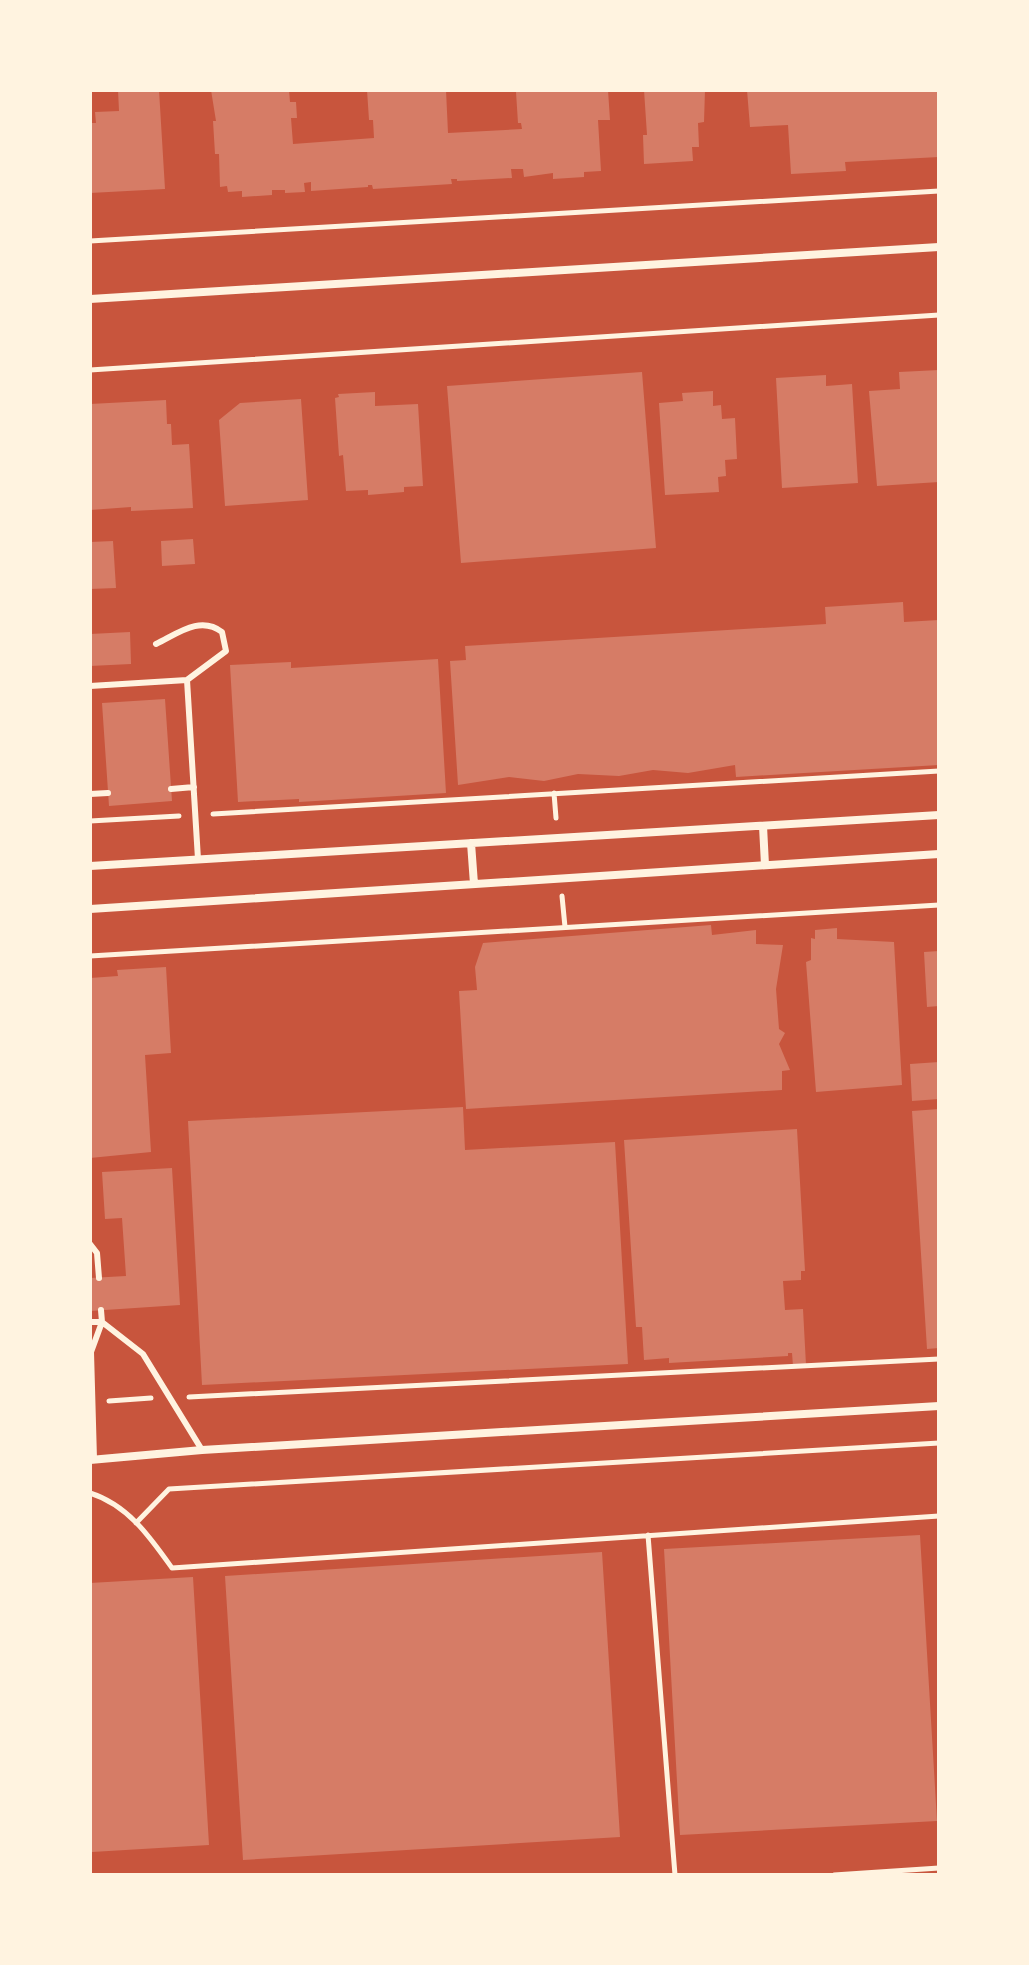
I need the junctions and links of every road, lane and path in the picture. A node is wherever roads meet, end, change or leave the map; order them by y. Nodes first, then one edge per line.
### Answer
1 (939, 191) edge
2 (90, 241) edge
3 (939, 247) edge
4 (90, 299) edge
5 (939, 315) edge
6 (90, 370) edge
7 (156, 644) dead end
8 (187, 680) junction
9 (90, 686) edge
10 (939, 771) edge
11 (194, 787) junction
12 (171, 789) dead end
13 (108, 793) dead end
14 (90, 794) edge
15 (195, 815) junction
16 (939, 815) edge
17 (90, 821) edge
18 (763, 826) junction
19 (471, 843) junction
20 (939, 854) edge
21 (198, 859) junction
22 (765, 865) junction
23 (90, 866) edge
24 (474, 884) junction
25 (939, 905) edge
26 (90, 909) edge
27 (90, 956) edge
28 (90, 1244) edge
29 (99, 1278) dead end
30 (101, 1310) dead end
31 (90, 1322) edge
32 (102, 1322) junction
33 (939, 1359) edge
34 (170, 1398) junction
35 (93, 1401) junction
36 (939, 1406) edge
37 (939, 1443) edge
38 (202, 1450) junction
39 (91, 1459) edge
40 (90, 1493) edge
41 (939, 1516) edge
42 (136, 1523) junction
43 (648, 1535) junction
44 (939, 1868) edge
45 (675, 1875) edge
46 (834, 1875) edge

1 - 2 path
3 - 4 street
5 - 6 path
7 - 8 lane
8 - 9 lane
8 - 11 lane
10 - 15 path
11 - 12 lane
11 - 15 lane
13 - 14 lane
15 - 17 path
15 - 21 lane
16 - 18 street
18 - 19 street
18 - 22 street
19 - 21 street
19 - 24 street
20 - 22 street
21 - 23 street
22 - 24 street
24 - 26 street
25 - 27 path
28 - 29 lane
30 - 32 lane
31 - 32 lane
32 - 34 lane
32 - 35 lane
33 - 34 path
34 - 35 path
34 - 38 lane
35 - 39 lane
36 - 38 street
37 - 42 path
38 - 39 street
40 - 42 path
41 - 43 path
42 - 43 path
43 - 45 path
44 - 46 path

